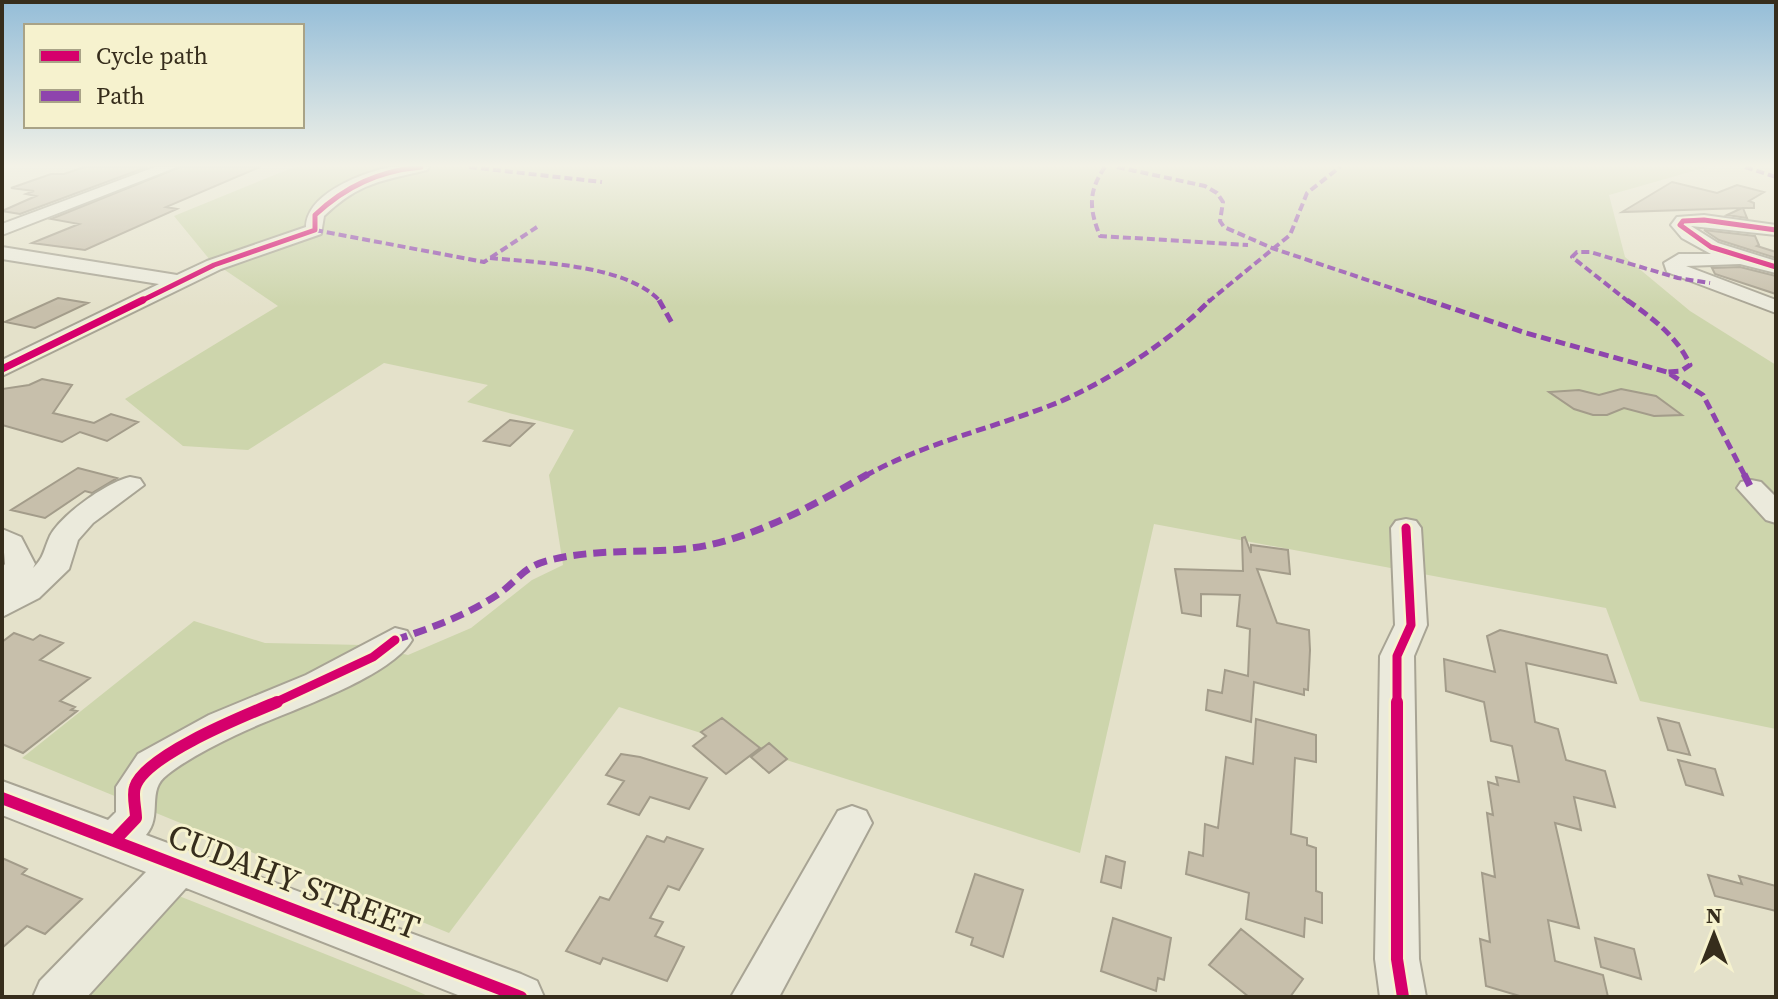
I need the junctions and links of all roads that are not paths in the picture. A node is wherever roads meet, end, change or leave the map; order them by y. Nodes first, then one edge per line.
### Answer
1 (45, 214) edge
2 (316, 214) edge
3 (2, 230) edge
4 (1776, 230) edge
5 (2, 253) edge
6 (1742, 257) junction
7 (1776, 267) edge
8 (181, 282) junction
9 (1776, 307) edge
10 (2, 369) edge
11 (130, 485) dead end
12 (1751, 488) dead end
13 (1776, 514) edge
14 (1406, 528) dead end
15 (2, 538) edge
16 (2, 593) edge
17 (2, 606) edge
18 (395, 640) dead end
19 (2, 798) edge
20 (852, 823) dead end
21 (115, 840) junction
22 (181, 864) junction
23 (56, 997) edge
24 (521, 997) edge
25 (754, 997) edge
26 (1403, 997) edge

1 - 3 street
2 - 8 street
4 - 6 street
5 - 8 street
6 - 7 street
6 - 9 street
8 - 10 street
11 - 17 street
12 - 13 street
14 - 26 street
15 - 16 street
18 - 21 street
19 - 21 street, CUDAHY STREET
20 - 25 street
21 - 22 street, CUDAHY STREET
22 - 23 street
22 - 24 street, CUDAHY STREET

